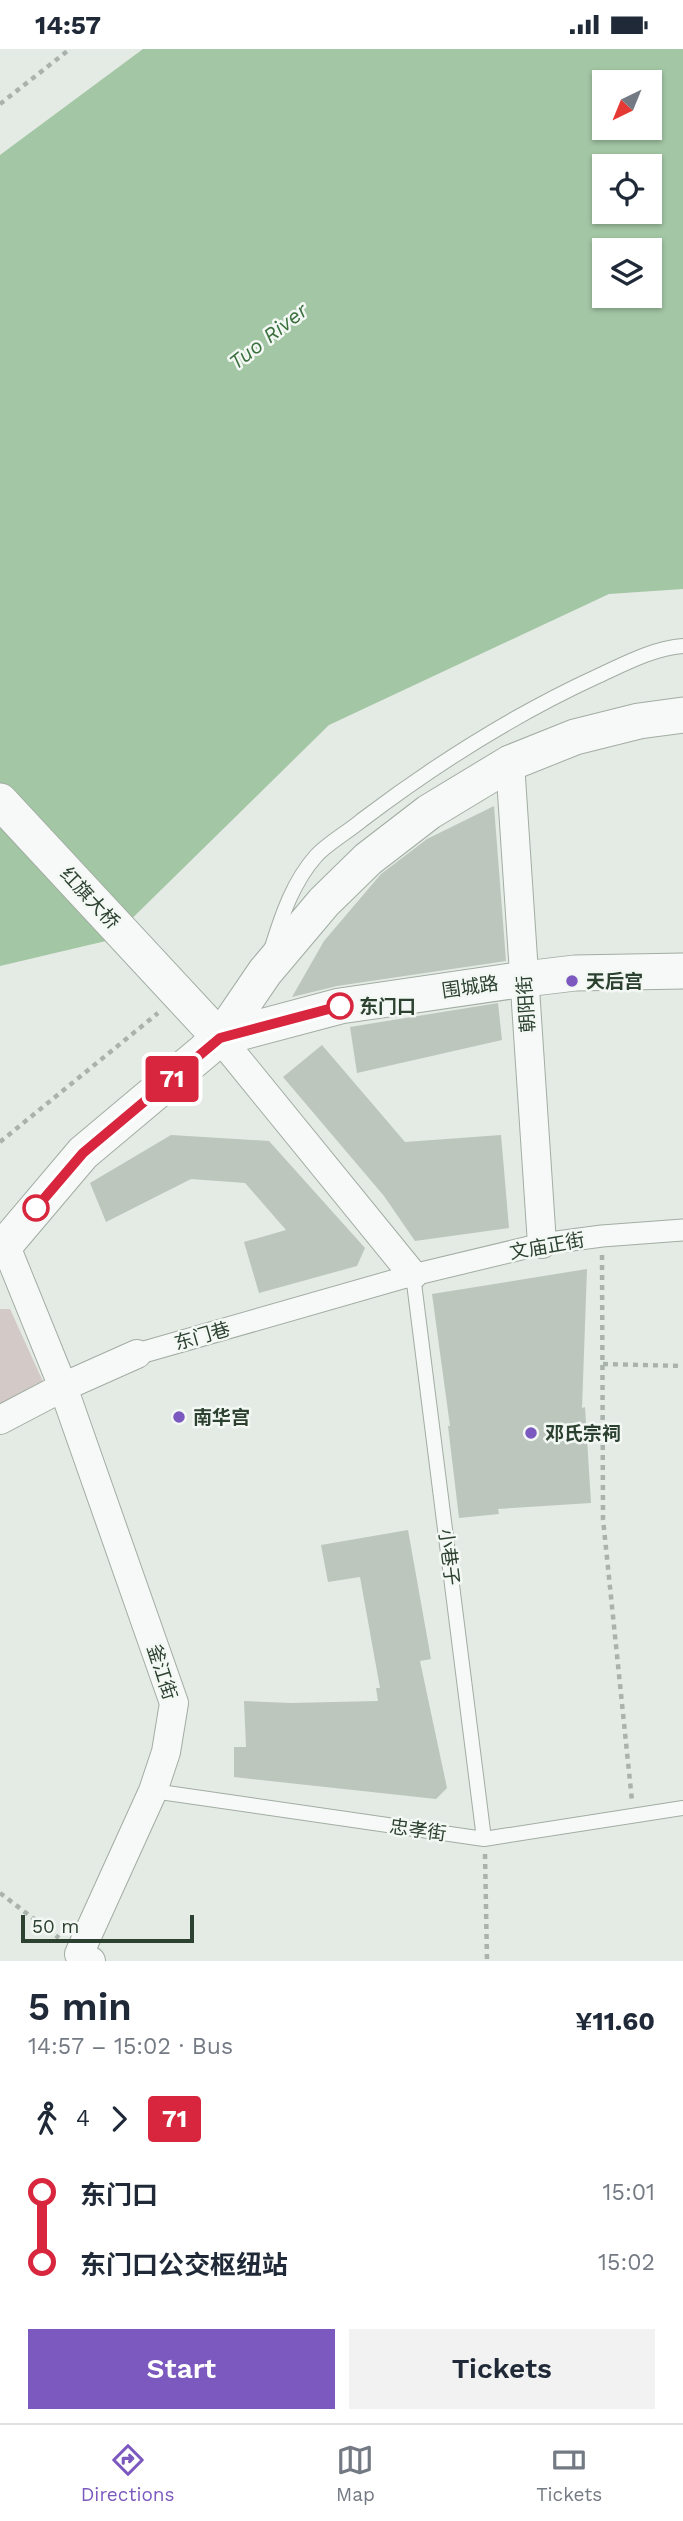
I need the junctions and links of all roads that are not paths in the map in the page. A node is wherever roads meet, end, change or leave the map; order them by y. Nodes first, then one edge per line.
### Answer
1 (683, 646) edge
2 (683, 715) edge
3 (510, 763) junction
4 (0, 801) edge
5 (683, 971) edge
6 (265, 972) junction
7 (525, 979) junction
8 (220, 1038) junction
9 (683, 1230) edge
10 (542, 1244) junction
11 (3, 1247) edge
12 (413, 1275) junction
13 (137, 1354) joint
14 (63, 1387) junction
15 (0, 1420) edge
16 (153, 1791) junction
17 (683, 1808) edge
18 (484, 1839) junction
19 (80, 1957) edge

1 - 6 lane
2 - 3 street
3 - 6 street
3 - 7 street, 朝阳街
4 - 8 street, 红旗大桥
5 - 7 street, 围城路
6 - 8 street
7 - 8 street, 围城路
7 - 10 street, 朝阳街
8 - 11 street
8 - 12 street
9 - 10 street, 文庙正街
10 - 12 street, 文庙正街
11 - 14 street, 釜江街
12 - 13 street, 东门巷
12 - 18 lane, 小巷子
13 - 14 street, 东门巷
14 - 15 street, 东门巷
14 - 16 street, 釜江街
16 - 18 lane, 忠孝街
16 - 19 street, 釜江街
17 - 18 lane, 忠孝街

